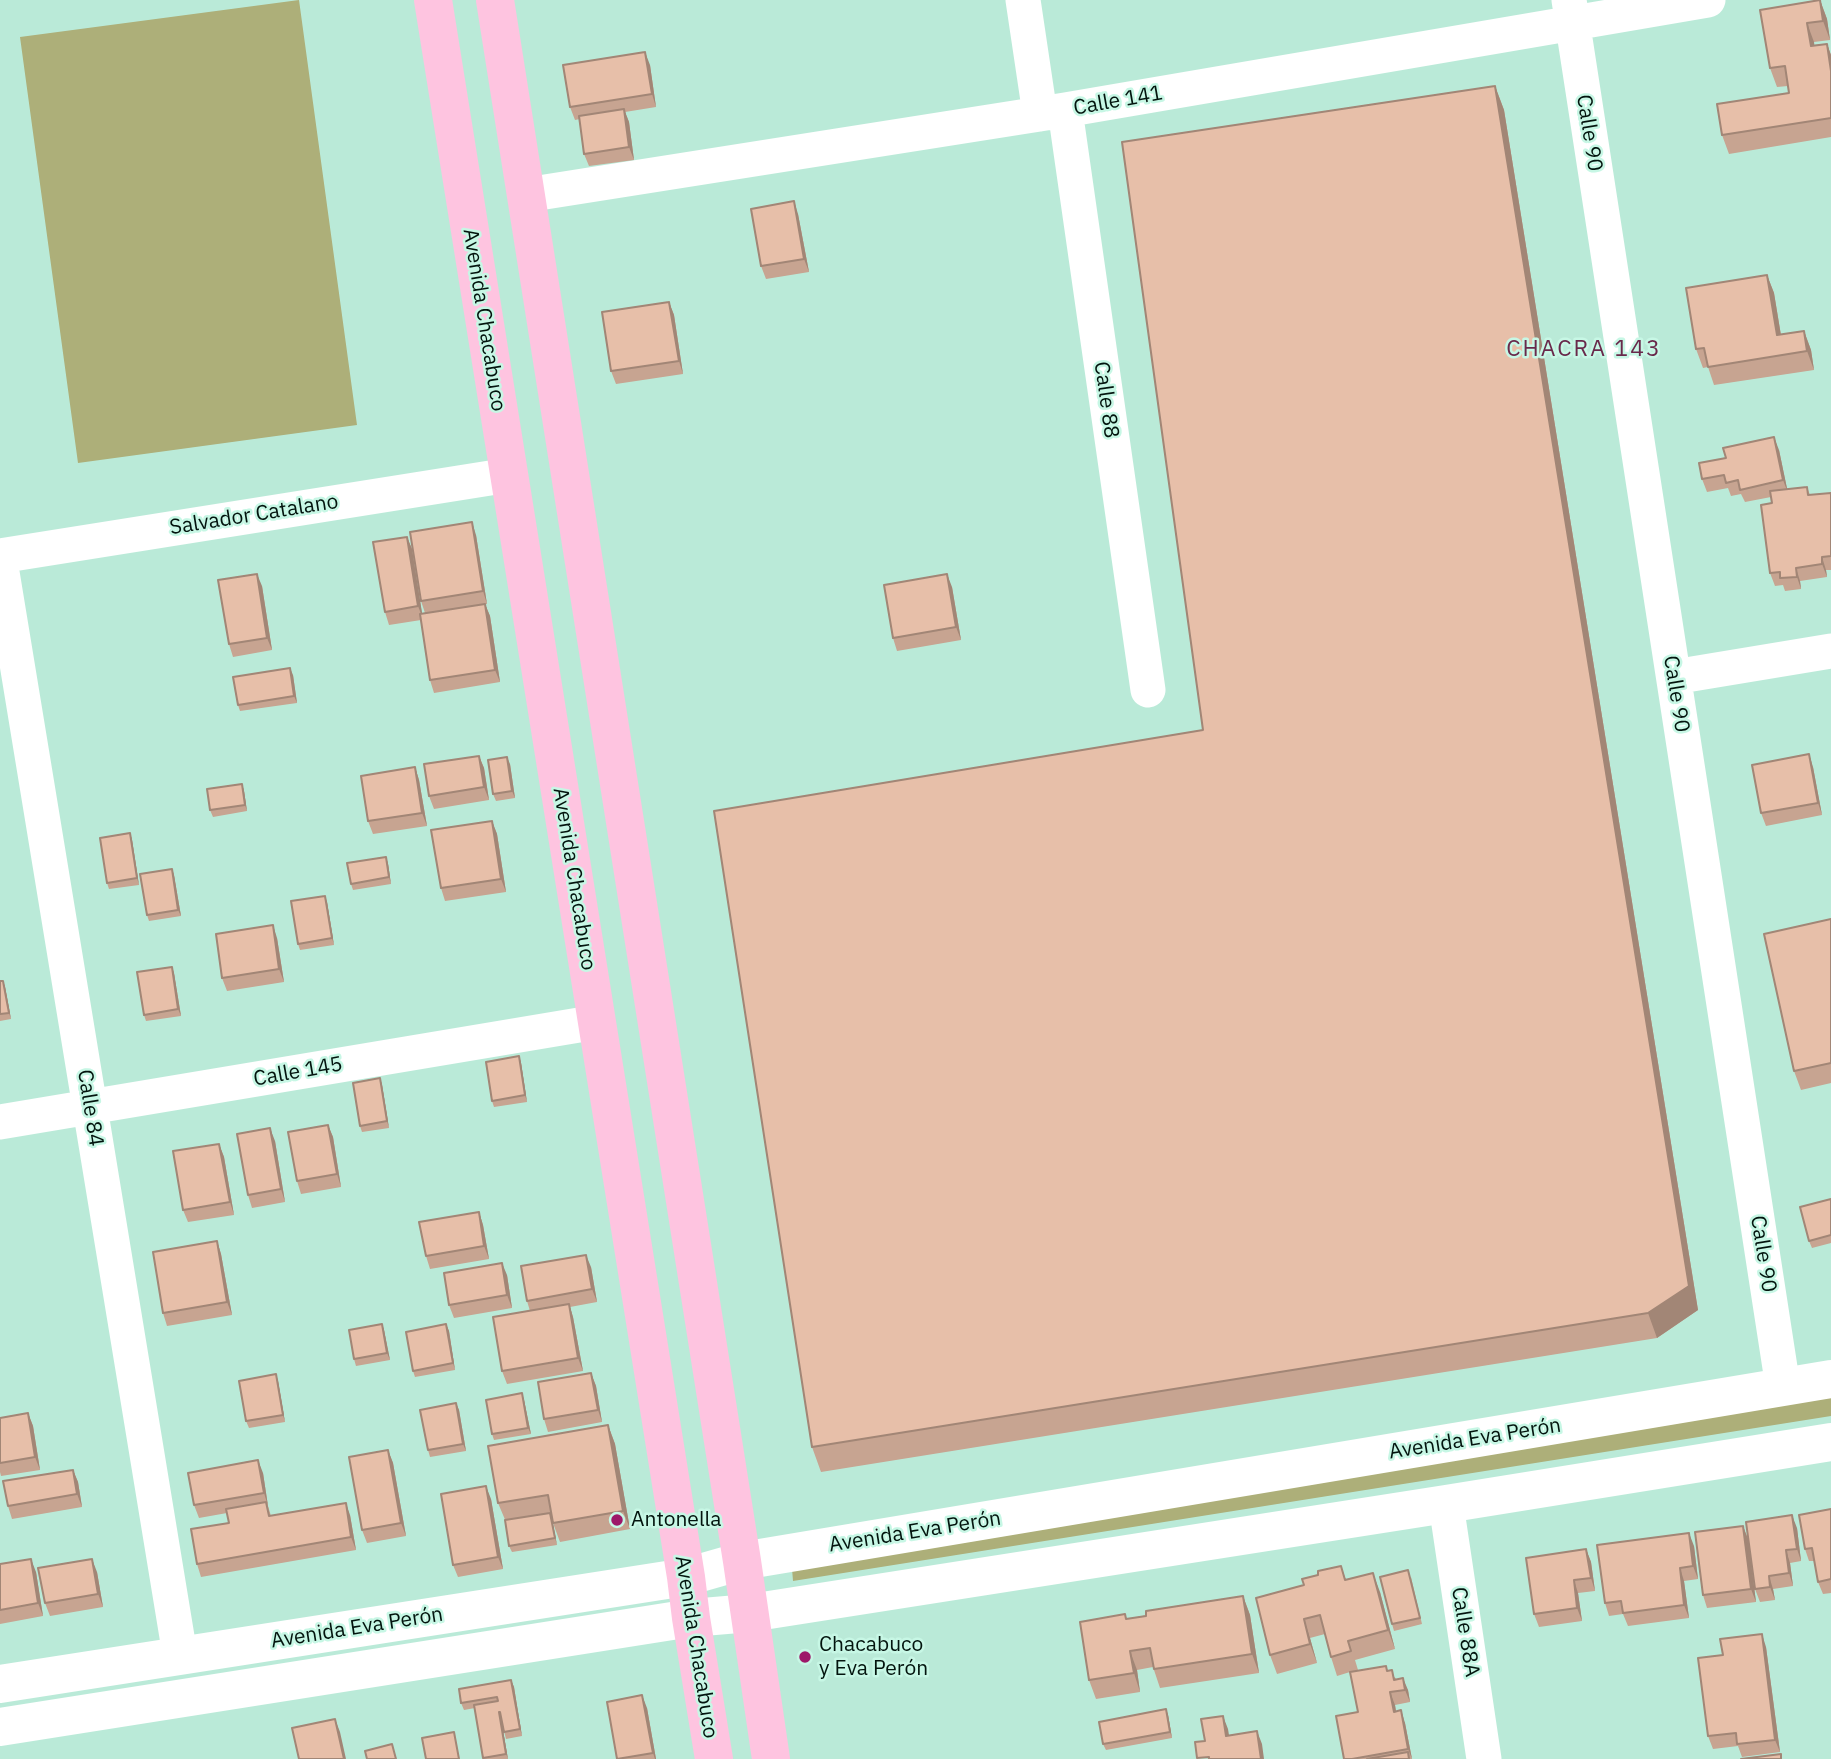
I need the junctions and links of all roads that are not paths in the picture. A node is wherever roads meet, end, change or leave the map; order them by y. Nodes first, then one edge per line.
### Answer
1 (433, 0) edge
2 (495, 0) edge
3 (1023, 0) edge
4 (1708, 0) edge
5 (1570, 12) edge
6 (1052, 112) junction
7 (526, 195) junction
8 (509, 475) junction
9 (0, 558) edge
10 (1831, 651) edge
11 (1674, 677) junction
12 (1148, 691) dead end
13 (597, 1023) junction
14 (90, 1107) junction
15 (0, 1122) edge
16 (1831, 1379) edge
17 (1783, 1387) junction
18 (1831, 1442) edge
19 (1446, 1504) junction
20 (742, 1561) junction
21 (686, 1577) junction
22 (750, 1613) junction
23 (691, 1618) junction
24 (180, 1655) junction
25 (0, 1684) edge
26 (0, 1727) edge
27 (714, 1759) edge
28 (771, 1759) edge
29 (1484, 1759) edge

1 - 8 main road, Avenida Chacabuco
2 - 7 main road
3 - 6 street, Calle 88
4 - 5 street, Calle 141
5 - 6 street, Calle 141
5 - 11 street, Calle 90
6 - 7 street, Calle 141
6 - 12 street, Calle 88
7 - 20 main road
8 - 9 street, Salvador Catalano
8 - 13 main road, Avenida Chacabuco
9 - 14 street, Calle 84
10 - 11 street
11 - 17 street, Calle 90
13 - 14 street, Calle 145
13 - 21 main road, Avenida Chacabuco
14 - 15 street, Calle 145
14 - 24 street, Calle 84
16 - 17 street, Avenida Eva Perón
17 - 20 street, Avenida Eva Perón
18 - 19 street, Avenida Eva Perón
19 - 22 street, Avenida Eva Perón
19 - 29 street, Calle 88A
20 - 21 street, Avenida Eva Perón
20 - 22 main road
21 - 23 main road, Avenida Chacabuco
21 - 24 street, Avenida Eva Perón
22 - 23 street, Avenida Eva Perón
22 - 28 main road
23 - 26 street, Avenida Eva Perón
23 - 27 main road, Avenida Chacabuco
24 - 25 street, Avenida Eva Perón

